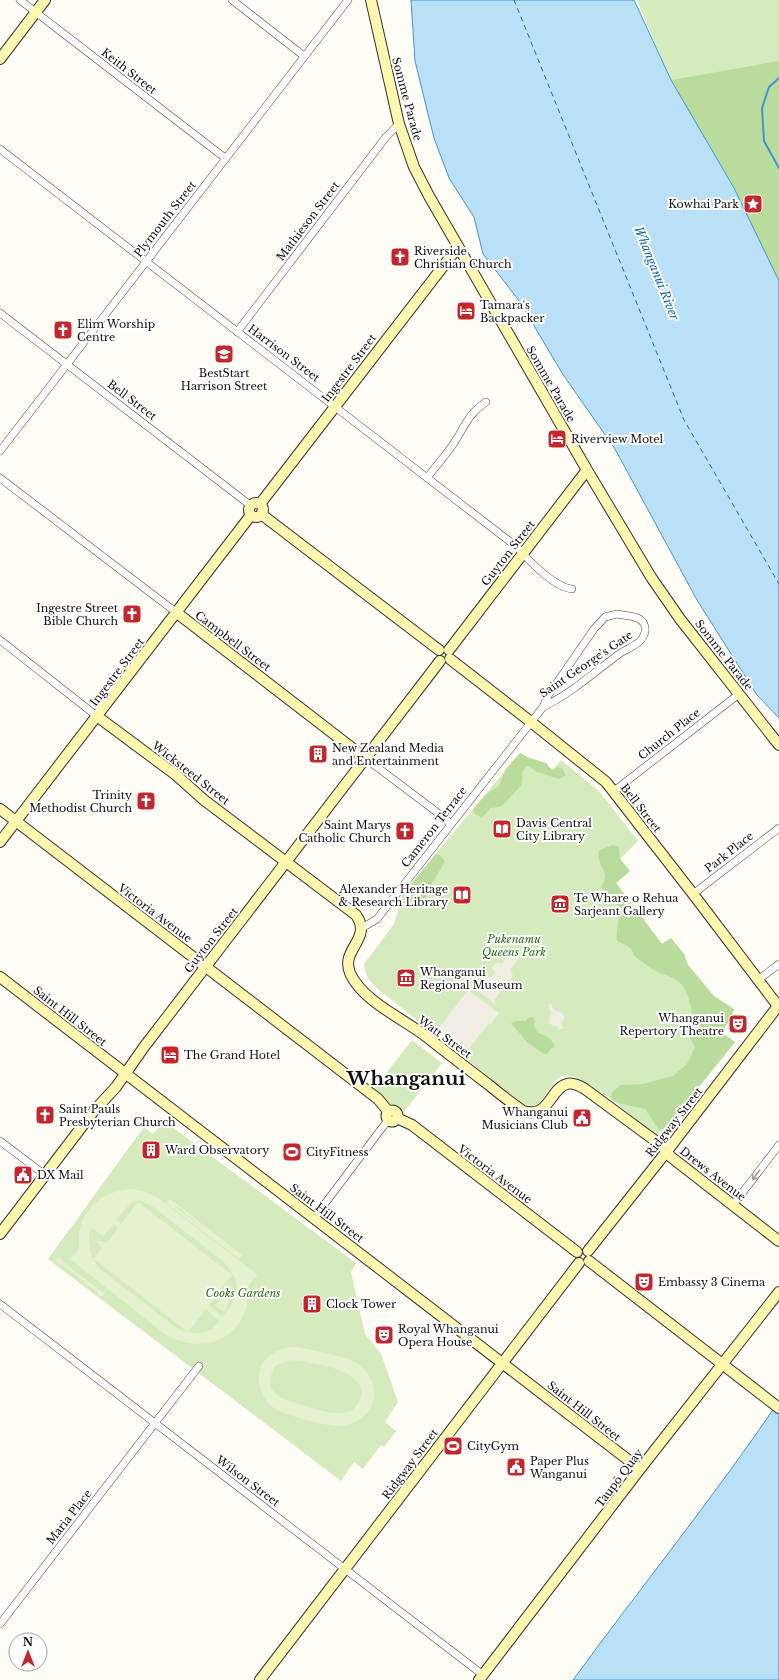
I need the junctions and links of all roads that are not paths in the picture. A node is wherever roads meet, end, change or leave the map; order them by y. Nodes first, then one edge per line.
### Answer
1 (20, 0) edge
2 (45, 0) edge
3 (232, 0) edge
4 (348, 0) edge
5 (371, 0) edge
6 (36, 12) junction
7 (304, 56) junction
8 (0, 59) edge
9 (399, 124) junction
10 (0, 149) edge
11 (225, 158) junction
12 (458, 246) junction
13 (146, 261) junction
14 (0, 313) edge
15 (237, 332) junction
16 (67, 364) junction
17 (486, 402) dead end
18 (335, 406) junction
19 (0, 451) edge
20 (587, 470) junction
21 (0, 478) edge
22 (427, 478) junction
23 (256, 510) junction
24 (522, 553) junction
25 (572, 589) dead end
26 (177, 613) junction
27 (0, 640) edge
28 (444, 655) junction
29 (739, 694) junction
30 (543, 707) junction
31 (98, 716) junction
32 (531, 722) junction
33 (779, 745) edge
34 (365, 758) junction
35 (614, 791) junction
36 (0, 809) edge
37 (16, 822) junction
38 (450, 825) junction
39 (779, 828) edge
40 (0, 842) edge
41 (286, 862) junction
42 (693, 894) junction
43 (362, 928) junction
44 (779, 964) edge
45 (206, 966) junction
46 (0, 976) edge
47 (758, 980) junction
48 (778, 1007) edge
49 (125, 1074) junction
50 (538, 1111) joint
51 (391, 1116) junction
52 (0, 1141) edge
53 (779, 1145) edge
54 (667, 1151) junction
55 (45, 1176) junction
56 (733, 1205) junction
57 (314, 1218) junction
58 (2, 1228) edge
59 (779, 1241) edge
60 (588, 1251) junction
61 (578, 1258) junction
62 (589, 1261) junction
63 (779, 1292) edge
64 (0, 1304) edge
65 (503, 1362) junction
66 (723, 1364) junction
67 (199, 1366) dead end
68 (779, 1408) edge
69 (155, 1423) junction
70 (640, 1469) junction
71 (345, 1569) junction
72 (0, 1624) edge
73 (481, 1678) edge
74 (260, 1680) edge

1 - 6 street, Keith Street
2 - 6 street
3 - 7 street
4 - 7 street, Plymouth Street
5 - 9 street, Somme Parade
6 - 8 street
6 - 11 street, Keith Street
7 - 11 street, Plymouth Street
9 - 12 street, Somme Parade
9 - 15 street, Mathieson Street
10 - 13 street, Harrison Street
11 - 13 street, Plymouth Street
12 - 18 street, Ingestre Street
12 - 20 street, Somme Parade
13 - 15 street, Harrison Street
13 - 16 street, Plymouth Street
14 - 16 street, Bell Street
15 - 18 street, Harrison Street
16 - 19 street, Plymouth Street
16 - 23 street, Bell Street
17 - 22 street
18 - 22 street, Harrison Street
18 - 23 street, Ingestre Street
20 - 24 street, Guyton Street
20 - 29 street, Somme Parade
21 - 26 street, Campbell Street
22 - 24 street, Harrison Street
23 - 26 street, Ingestre Street
23 - 28 street, Bell Street
24 - 25 street, Harrison Street
24 - 28 street, Guyton Street
26 - 31 street, Ingestre Street
26 - 34 street, Campbell Street
27 - 31 street, Wicksteed Street
28 - 32 street, Bell Street
28 - 34 street, Guyton Street
29 - 33 street, Somme Parade
29 - 35 street, Church Place
30 - 30 street, Saint George's Gate
30 - 32 street, Saint George's Gate
31 - 37 street, Ingestre Street
31 - 41 street, Wicksteed Street
32 - 35 street, Bell Street
32 - 38 street, Cameron Terrace
34 - 38 street, Campbell Street
34 - 41 street, Guyton Street
35 - 42 street, Bell Street
36 - 37 street, Victoria Avenue
37 - 40 street, Ingestre Street
37 - 45 street, Victoria Avenue
38 - 43 street, Cameron Terrace
39 - 42 street, Park Place
41 - 43 street, Wicksteed Street
41 - 45 street, Guyton Street
42 - 47 street, Bell Street
43 - 50 street, Watt Street
44 - 47 street
45 - 49 street, Guyton Street
45 - 51 street, Victoria Avenue
46 - 49 street, Saint Hill Street
47 - 48 street, Bell Street
48 - 54 street, Ridgway Street
49 - 55 street, Guyton Street
49 - 57 street, Saint Hill Street
50 - 54 street, Drews Avenue
51 - 57 street
51 - 61 street, Victoria Avenue
52 - 55 street
53 -> 56 street
54 - 56 street, Drews Avenue
54 - 60 street, Ridgway Street
55 - 58 street, Guyton Street
56 - 59 street, Drews Avenue
57 - 65 street, Saint Hill Street
60 - 61 street
60 - 62 street
61 - 62 street
61 - 65 street, Ridgway Street
62 - 66 street
63 - 66 street, Taupō Quay
64 - 69 street, Wilson Street
65 - 70 street, Saint Hill Street
65 - 71 street, Ridgway Street
66 - 68 street
66 - 70 street, Taupō Quay
67 - 69 street, Maria Place
69 - 71 street, Wilson Street
69 - 72 street, Maria Place
70 - 73 street, Taupō Quay
71 - 73 street, Wilson Street
71 - 74 street, Ridgway Street

